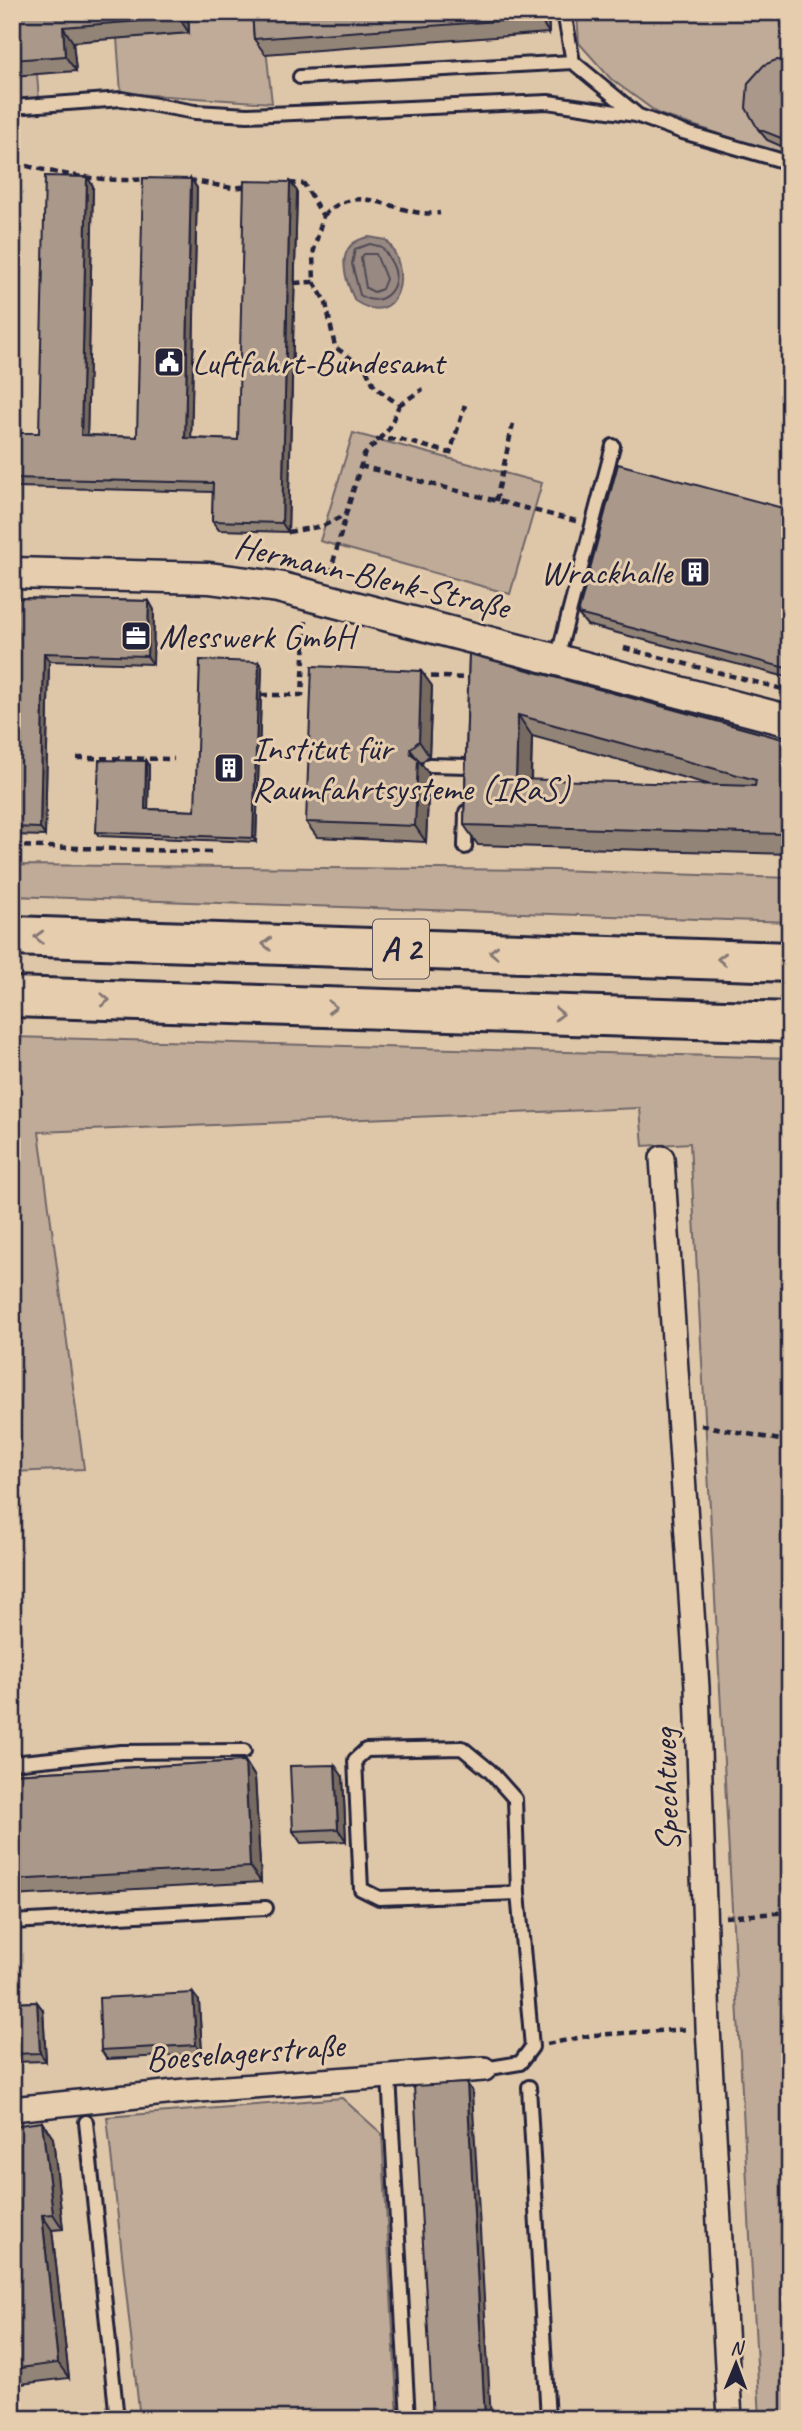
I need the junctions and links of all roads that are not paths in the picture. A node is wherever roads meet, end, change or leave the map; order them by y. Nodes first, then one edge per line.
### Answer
1 (564, 12) edge
2 (573, 62) junction
3 (300, 77) dead end
4 (12, 107) edge
5 (636, 115) junction
6 (790, 163) edge
7 (613, 446) dead end
8 (12, 573) edge
9 (473, 636) junction
10 (557, 659) junction
11 (471, 678) edge
12 (790, 721) edge
13 (429, 765) dead end
14 (468, 766) edge
15 (467, 793) edge
16 (465, 847) edge
17 (12, 936) edge
18 (790, 962) edge
19 (12, 997) edge
20 (790, 1022) edge
21 (662, 1158) dead end
22 (244, 1751) dead end
23 (12, 1763) edge
24 (518, 1893) junction
25 (266, 1908) dead end
26 (12, 1922) edge
27 (484, 2068) joint
28 (388, 2076) junction
29 (529, 2087) dead end
30 (12, 2109) edge
31 (86, 2122) dead end
32 (117, 2419) edge
33 (408, 2419) edge
34 (548, 2419) edge
35 (730, 2419) edge

1 - 2 lane
2 - 3 lane
2 - 5 lane
4 - 5 lane
5 - 6 lane
7 - 10 lane
8 - 9 street, Hermann-Blenk-Straße
9 - 10 street, Hermann-Blenk-Straße
9 - 11 lane
10 - 12 street, Hermann-Blenk-Straße
13 - 14 lane
15 - 16 lane
18 -> 17 highway, A 2
19 -> 20 highway, A 2
21 - 35 street, Spechtweg
22 - 23 lane
24 - 24 lane
24 - 27 lane
25 - 26 lane
27 - 28 street, Boeselagerstraße
28 - 30 street, Boeselagerstraße
28 - 33 lane
29 - 34 lane
31 - 32 lane

